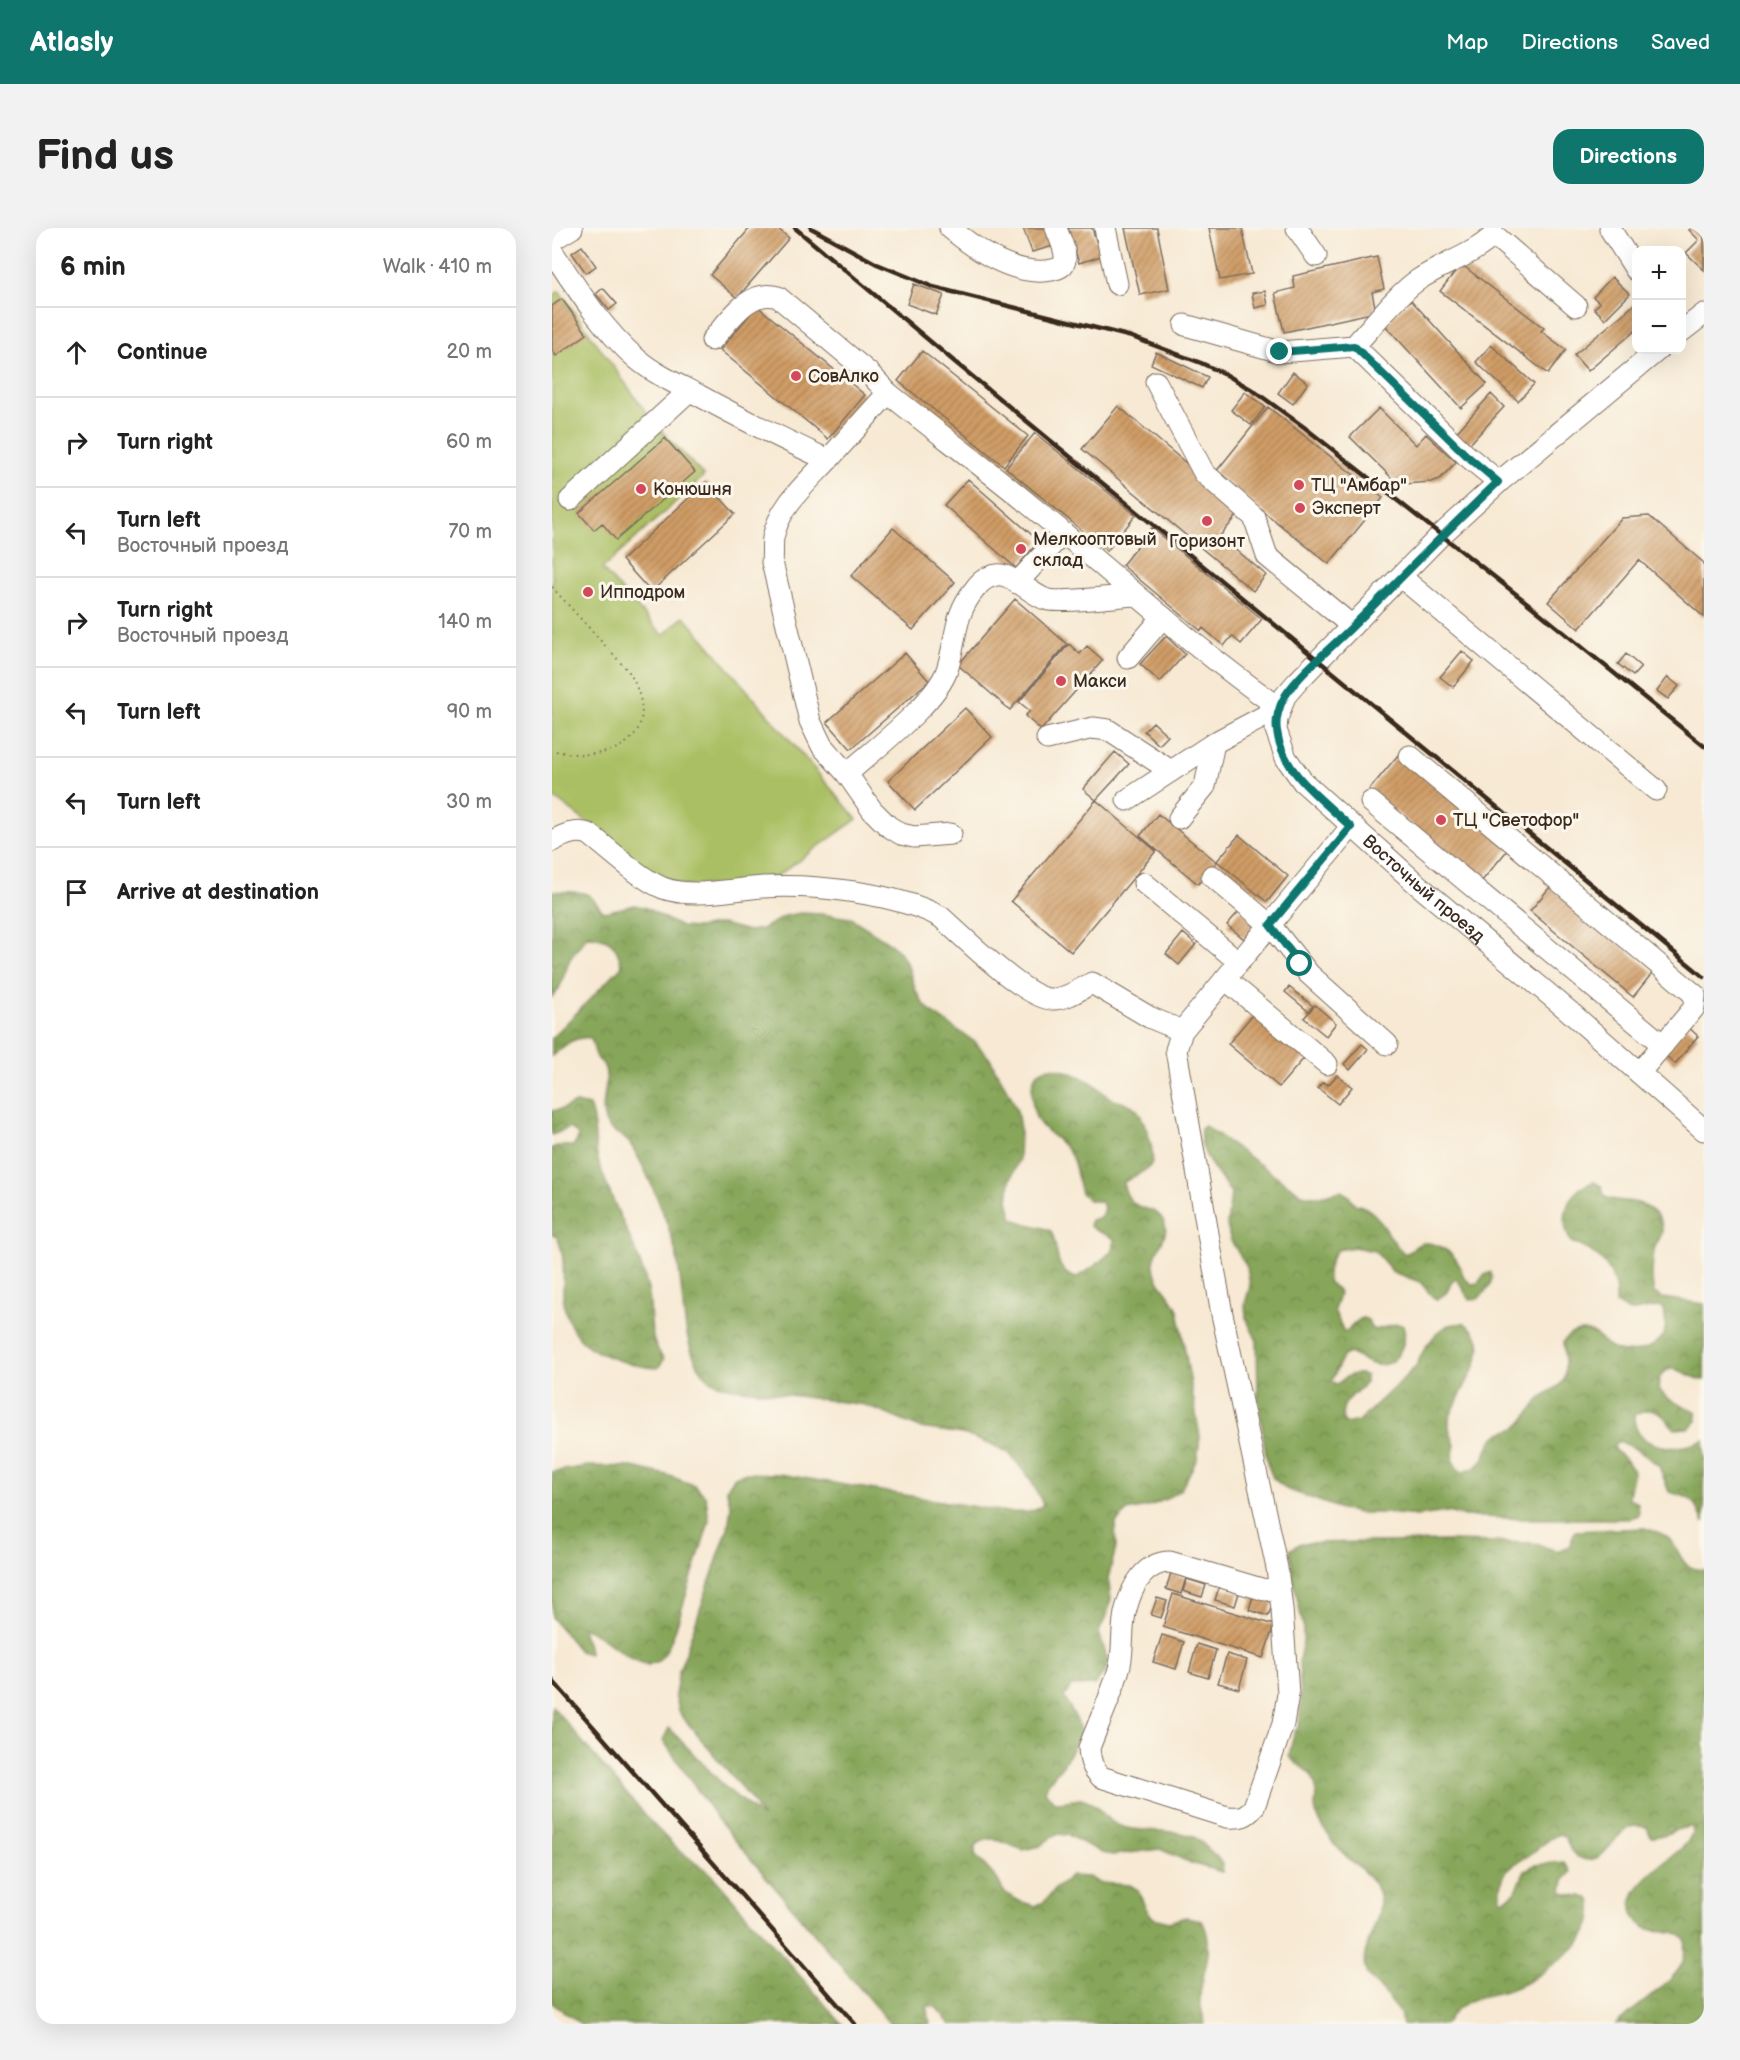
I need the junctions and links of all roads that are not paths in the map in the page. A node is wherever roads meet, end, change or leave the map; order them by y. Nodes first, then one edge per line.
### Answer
1 (572, 228) edge
2 (950, 228) edge
3 (1056, 228) edge
4 (1105, 228) edge
5 (1297, 228) edge
6 (1610, 229) edge
7 (1496, 232) edge
8 (552, 240) edge
9 (552, 251) edge
10 (1316, 256) dead end
11 (1632, 264) edge
12 (1117, 284) dead end
13 (1576, 306) dead end
14 (1704, 314) edge
15 (1185, 325) dead end
16 (1686, 328) edge
17 (712, 340) dead end
18 (1354, 346) junction
19 (1653, 354) edge
20 (1156, 382) dead end
21 (690, 391) junction
22 (888, 393) junction
23 (828, 460) junction
24 (1498, 482) junction
25 (570, 500) dead end
26 (1063, 533) junction
27 (1401, 577) junction
28 (1017, 583) junction
29 (1135, 595) junction
30 (1163, 617) junction
31 (1353, 626) junction
32 (1128, 658) dead end
33 (1280, 708) junction
34 (1047, 739) dead end
35 (1214, 743) junction
36 (1410, 756) dead end
37 (1171, 771) junction
38 (847, 774) junction
39 (1656, 790) dead end
40 (1127, 800) dead end
41 (1371, 802) dead end
42 (1179, 818) dead end
43 (1351, 827) junction
44 (951, 834) dead end
45 (558, 838) edge
46 (1212, 876) dead end
47 (1144, 883) dead end
48 (1270, 925) junction
49 (1239, 962) junction
50 (1224, 979) junction
51 (1182, 1031) junction
52 (1387, 1044) dead end
53 (1663, 1045) junction
54 (1327, 1064) dead end
55 (1639, 1073) junction
56 (1704, 1130) edge
57 (1279, 1578) junction

1 - 8 street
2 - 3 street
4 - 12 street
5 - 10 street
6 - 11 street
7 - 13 street
7 - 18 street
9 - 21 street
14 - 16 street
15 - 18 street
17 - 22 street
18 - 24 street
19 - 24 street
20 - 31 street
21 - 23 street
21 - 25 street
22 - 23 street
22 - 26 street
23 - 38 street
24 - 27 street
26 - 28 street
26 - 29 street
27 - 31 street
27 - 39 street
28 - 29 street
28 - 38 street
29 - 30 street
30 - 32 street
30 - 33 street
31 - 33 street
33 - 35 street
33 - 43 street, Восточный проезд
34 - 37 street
35 - 37 street
35 - 42 street
36 - 53 street
37 - 40 street
38 - 44 street
41 - 53 street
43 - 48 street
43 - 55 street, Восточный проезд
45 - 51 street
46 - 48 street
47 - 49 street
48 - 49 street
48 - 52 street
49 - 50 street
50 - 51 street
50 - 54 street
51 - 57 street
53 - 55 street
55 - 56 street, Восточный проезд
57 - 57 street

